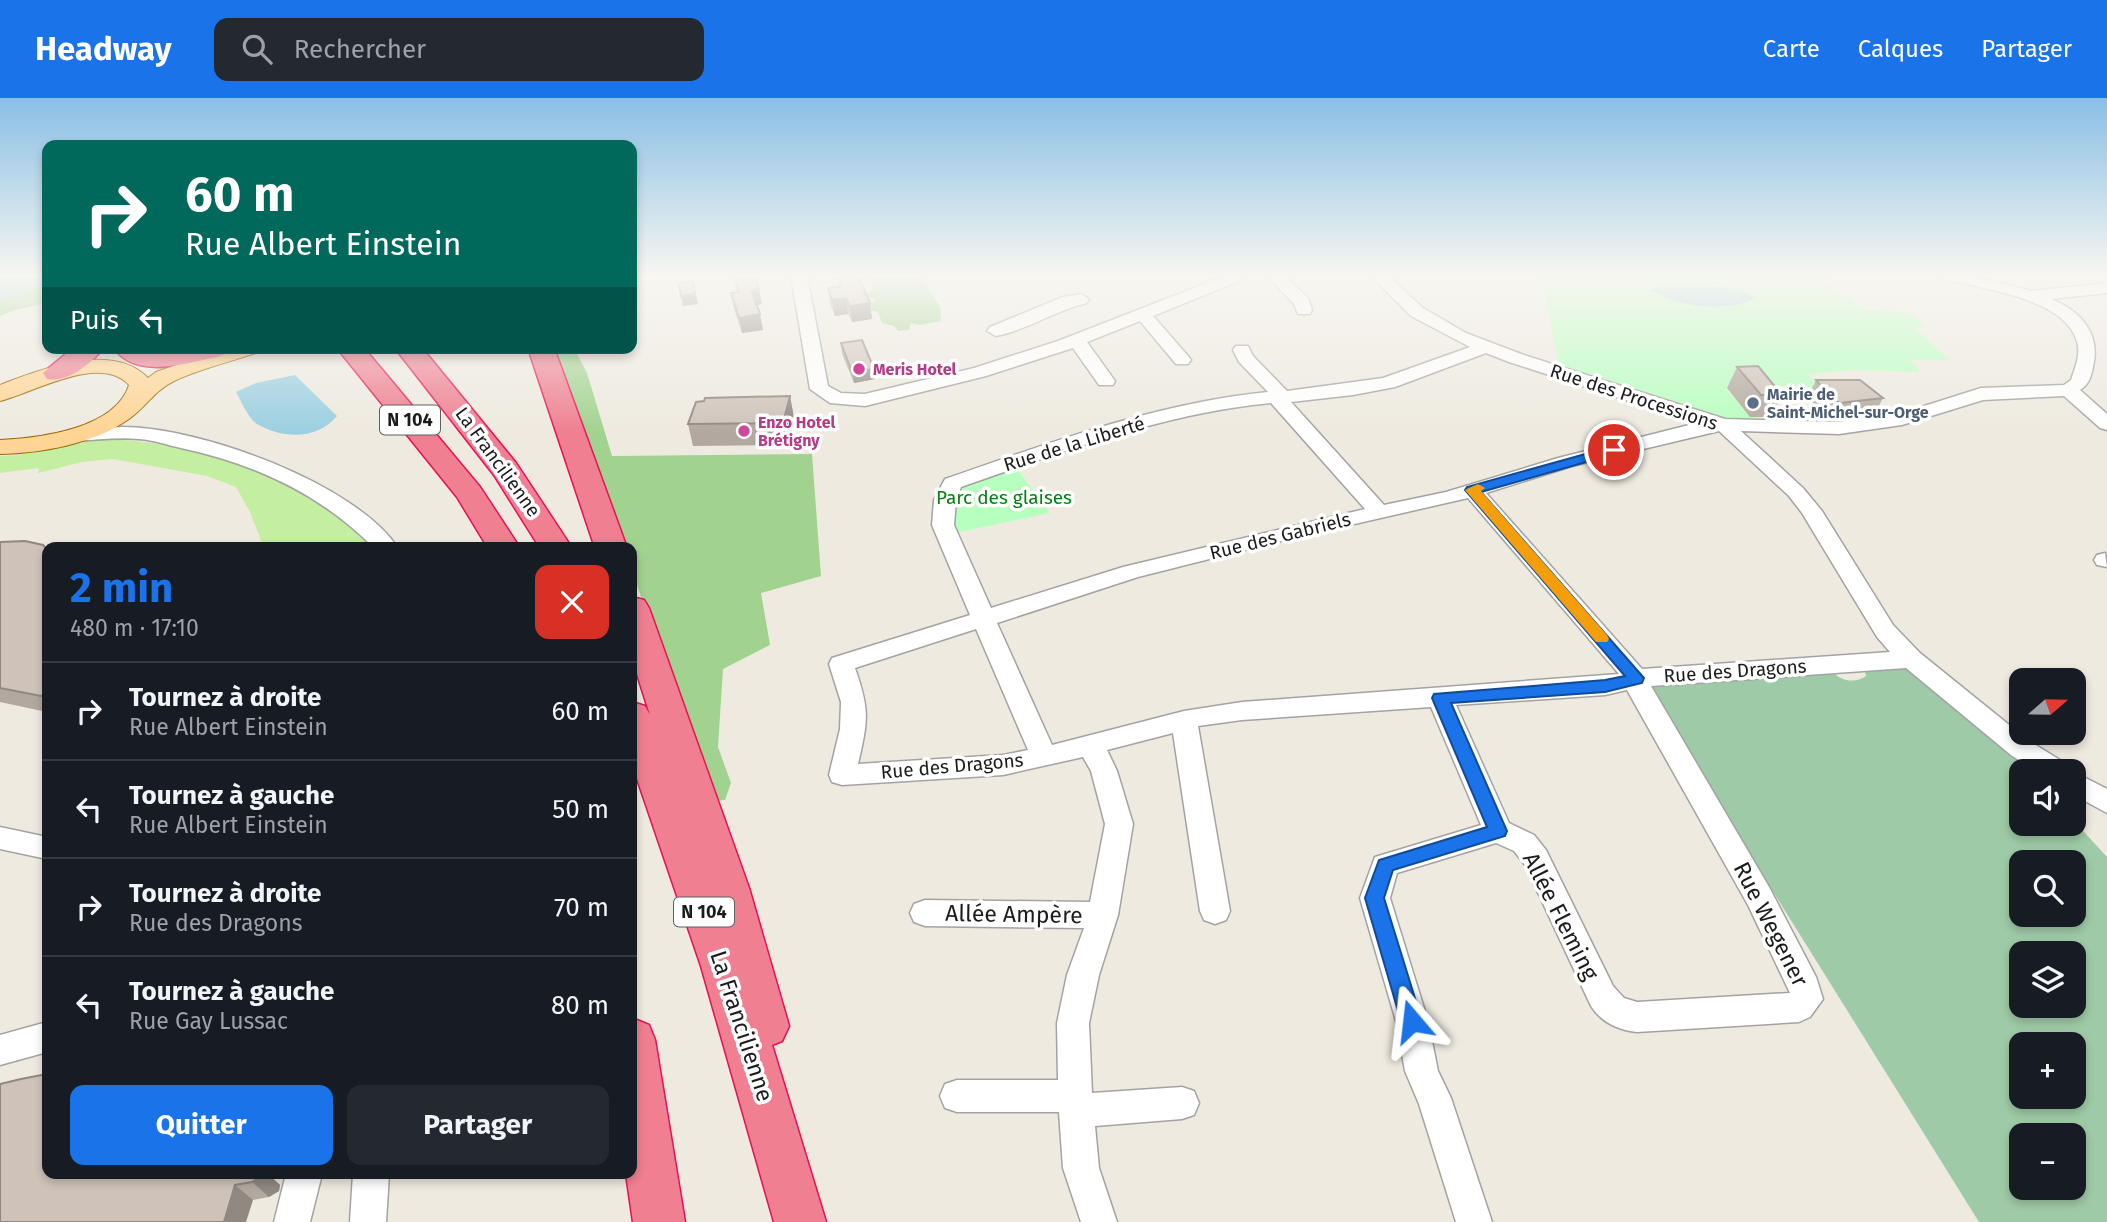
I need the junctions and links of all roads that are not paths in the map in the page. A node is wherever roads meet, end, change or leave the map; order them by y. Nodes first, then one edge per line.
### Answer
1 (808, 328) edge
2 (1003, 328) edge
3 (1052, 328) edge
4 (1104, 328) edge
5 (1155, 328) edge
6 (1445, 328) edge
7 (2080, 328) edge
8 (996, 331) dead end
9 (1070, 342) junction
10 (1485, 347) junction
11 (1242, 350) dead end
12 (181, 354) edge
13 (230, 354) edge
14 (355, 354) edge
15 (413, 354) edge
16 (543, 354) edge
17 (113, 357) edge
18 (1182, 360) dead end
19 (56, 373) joint
20 (1106, 380) dead end
21 (2069, 390) junction
22 (1, 393) edge
23 (1281, 398) junction
24 (134, 401) junction
25 (2107, 424) edge
26 (1723, 425) junction
27 (140, 433) junction
28 (75, 435) junction
29 (0, 447) edge
30 (1472, 490) junction
31 (1379, 512) junction
32 (382, 542) edge
33 (500, 542) edge
34 (552, 542) edge
35 (609, 542) edge
36 (986, 619) junction
37 (637, 622) edge
38 (1911, 659) junction
39 (1636, 678) junction
40 (1440, 698) junction
41 (1184, 720) junction
42 (637, 728) edge
43 (1091, 745) junction
44 (1044, 757) junction
45 (2038, 759) edge
46 (842, 775) joint
47 (2086, 789) edge
48 (2107, 802) edge
49 (1498, 831) junction
50 (0, 838) edge
51 (42, 847) edge
52 (1215, 911) dead end
53 (925, 913) dead end
54 (1103, 915) junction
55 (1616, 1012) joint
56 (42, 1038) edge
57 (0, 1050) edge
58 (637, 1075) edge
59 (957, 1096) dead end
60 (1075, 1103) junction
61 (1182, 1103) dead end
62 (769, 1111) junction
63 (303, 1179) edge
64 (371, 1179) edge
65 (292, 1222) edge
66 (368, 1222) edge
67 (659, 1222) edge
68 (800, 1222) edge
69 (1098, 1222) edge
70 (1474, 1222) edge

1 - 9 street
2 - 8 street
3 - 9 street
4 - 9 street
5 - 18 street
6 - 10 street, Rue des Processions
7 - 21 street
9 - 20 street
10 - 23 street, Rue de la Liberté
10 - 26 street, Rue des Processions
11 - 23 street
12 - 17 highway
13 - 24 main road
14 - 33 highway, N 104
15 - 34 highway, La Francilienne / N 104
16 - 35 highway
17 - 19 highway
17 - 24 main road
19 - 22 main road
21 - 25 street
21 - 26 street
23 - 31 street
23 - 36 street, Rue de la Liberté
24 - 27 street
24 - 28 main road
26 - 30 street, Rue des Gabriels
26 - 38 street, Rue des Processions
27 - 28 street
27 - 32 street
28 - 29 main road
30 - 31 street, Rue des Gabriels
30 - 39 street
31 - 36 street, Rue des Gabriels
36 - 44 street, Rue de la Liberté
36 - 46 street, Rue des Gabriels
37 - 62 highway
38 - 39 street, Rue des Dragons
38 - 45 street, Rue des Processions
39 - 40 street, Rue des Dragons
39 - 55 street, Rue Wegener
40 - 41 street, Rue des Dragons
40 - 49 street
41 - 43 street, Rue des Dragons
41 - 52 street
42 - 62 highway, La Francilienne / N 104
43 - 44 street, Rue des Dragons
43 - 54 street, Allée Ampère
44 - 46 street, Rue des Dragons
47 - 48 street
49 - 55 street, Allée Fleming
49 - 70 street
50 - 51 street
53 - 54 street, Allée Ampère
54 - 60 street, Allée Ampère
56 - 57 street
58 - 67 highway
59 - 60 street
60 - 61 street
60 - 69 street, Allée Ampère
62 - 68 highway, La Francilienne / N 104
63 - 65 street
64 - 66 street

